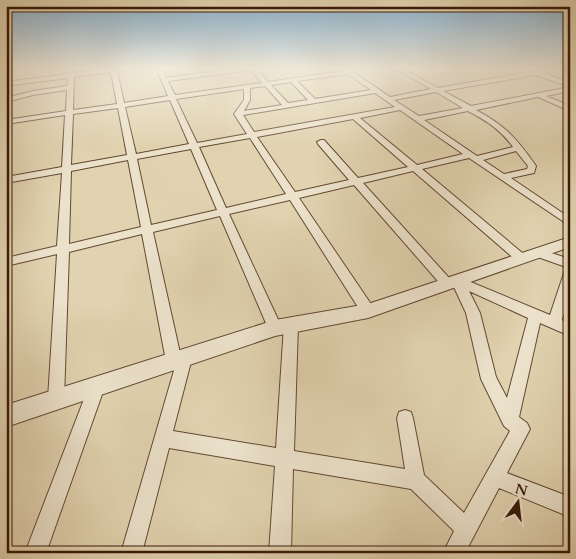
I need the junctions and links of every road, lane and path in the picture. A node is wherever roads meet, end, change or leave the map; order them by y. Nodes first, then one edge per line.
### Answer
1 (26, 94) edge
2 (70, 94) edge
3 (118, 94) edge
4 (170, 94) edge
5 (183, 94) edge
6 (247, 94) edge
7 (276, 94) edge
8 (307, 94) edge
9 (357, 94) edge
10 (381, 94) edge
11 (415, 94) edge
12 (444, 94) edge
13 (544, 94) edge
14 (539, 95) junction
15 (172, 98) junction
16 (388, 99) junction
17 (6, 100) edge
18 (314, 101) junction
19 (121, 105) junction
20 (286, 105) junction
21 (402, 108) junction
22 (469, 109) junction
23 (570, 109) edge
24 (69, 113) junction
25 (238, 114) junction
26 (355, 117) junction
27 (417, 119) junction
28 (6, 122) edge
29 (252, 136) junction
30 (321, 142) dead end
31 (194, 146) junction
32 (519, 148) junction
33 (473, 157) junction
34 (132, 158) junction
35 (415, 168) junction
36 (66, 170) junction
37 (503, 177) junction
38 (6, 180) edge
39 (355, 182) junction
40 (291, 197) junction
41 (223, 212) junction
42 (570, 223) edge
43 (147, 230) junction
44 (570, 242) edge
45 (63, 249) junction
46 (539, 253) junction
47 (522, 259) junction
48 (6, 262) edge
49 (570, 264) edge
50 (570, 270) edge
51 (452, 282) junction
52 (368, 311) junction
53 (535, 315) junction
54 (554, 323) junction
55 (283, 326) junction
56 (570, 330) edge
57 (179, 359) junction
58 (97, 386) junction
59 (56, 399) junction
60 (10, 417) edge
61 (405, 418) dead end
62 (510, 420) junction
63 (162, 438) junction
64 (285, 458) junction
65 (494, 478) junction
66 (416, 480) junction
67 (570, 507) edge
68 (466, 528) junction
69 (34, 553) edge
70 (131, 553) edge
71 (280, 553) edge
72 (452, 553) edge

1 - 17 street
2 - 24 street
3 - 19 street
4 - 15 street
5 - 15 street
6 - 25 street
7 - 20 street
8 - 18 street
9 - 18 street
10 - 16 street
11 - 16 street
12 - 22 street
13 - 14 street
14 - 22 street
14 - 23 street
15 - 19 street
15 - 31 street
16 - 21 street
18 - 20 street
19 - 24 street
19 - 34 street
20 - 25 street
21 - 26 street
21 - 27 street
22 - 27 street
22 - 32 street
24 - 28 street
24 - 36 street
25 - 29 street
26 - 29 street
26 - 35 street
27 - 33 street
29 - 31 street
29 - 40 street
30 - 39 street
31 - 34 street
31 - 41 street
32 - 33 street
32 - 37 street
33 - 35 street
33 - 37 street
34 - 36 street
34 - 43 street
35 - 39 street
35 - 47 street
36 - 38 street
36 - 45 street
37 - 42 street
39 - 40 street
39 - 51 street
40 - 41 street
40 - 52 street
41 - 43 street
41 - 55 street
43 - 45 street
43 - 57 street
44 - 46 street
45 - 48 street
45 - 59 street
46 - 47 street
46 - 49 street
47 - 51 street
50 - 54 street
51 - 52 street
51 - 53 street
51 - 62 street
52 - 55 street
53 - 54 street
53 - 62 street
54 - 56 street
55 - 57 street
55 - 64 street
57 - 58 street
57 - 63 street
58 - 59 street
58 - 69 street
59 - 60 street
61 - 66 street
62 - 65 street
63 - 64 street
63 - 70 street
64 - 66 street
64 - 71 street
65 - 67 street
65 - 68 street
66 - 68 street
68 - 72 street

